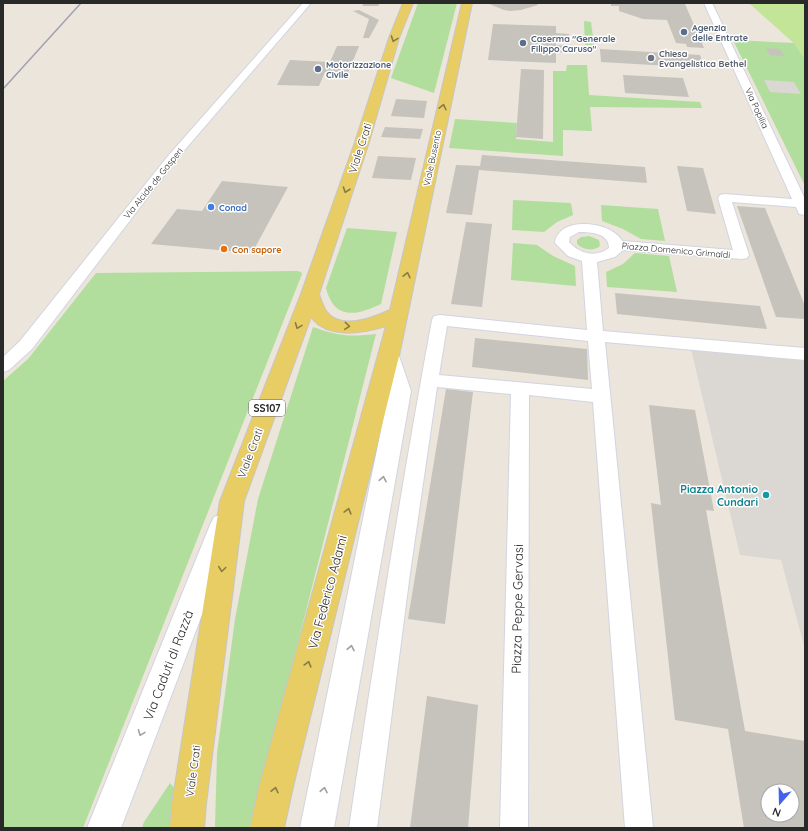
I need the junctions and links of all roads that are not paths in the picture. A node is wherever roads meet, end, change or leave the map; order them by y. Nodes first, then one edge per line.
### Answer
1 (307, 3) edge
2 (408, 3) edge
3 (467, 3) edge
4 (708, 3) edge
5 (803, 208) edge
6 (617, 245) junction
7 (589, 258) junction
8 (310, 294) junction
9 (398, 313) junction
10 (595, 336) junction
11 (805, 354) edge
12 (389, 356) junction
13 (3, 366) edge
14 (429, 380) junction
15 (520, 389) junction
16 (600, 396) junction
17 (232, 501) junction
18 (104, 828) edge
19 (187, 828) edge
20 (267, 828) edge
21 (317, 828) edge
22 (363, 828) edge
23 (514, 828) edge
24 (639, 828) edge

1 - 13 street, Via Alcide de Gasperi
2 -> 8 main road, Viale Crati / SS107
9 -> 3 main road, Viale Busento
4 - 5 street, Via Popilia
5 - 6 street, Piazza Domenico Grimaldi
6 - 7 street, Piazza Domenico Grimaldi
6 - 7 street, Piazza Domenico Grimaldi
7 - 10 street
8 -> 9 main road
8 -> 17 main road, Viale Crati / SS107
9 - 12 main road, Via Federico Adami
10 - 11 street
10 - 14 street
10 - 16 street
20 -> 12 main road, Via Federico Adami
21 -> 12 street, Via Federico Adami
14 - 15 street
14 - 22 street
15 - 16 street
15 - 23 street, Piazza Peppe Gervasi
16 - 24 street
17 -> 18 street, Via Caduti di Razzà
17 -> 19 main road, Viale Crati / SS107

